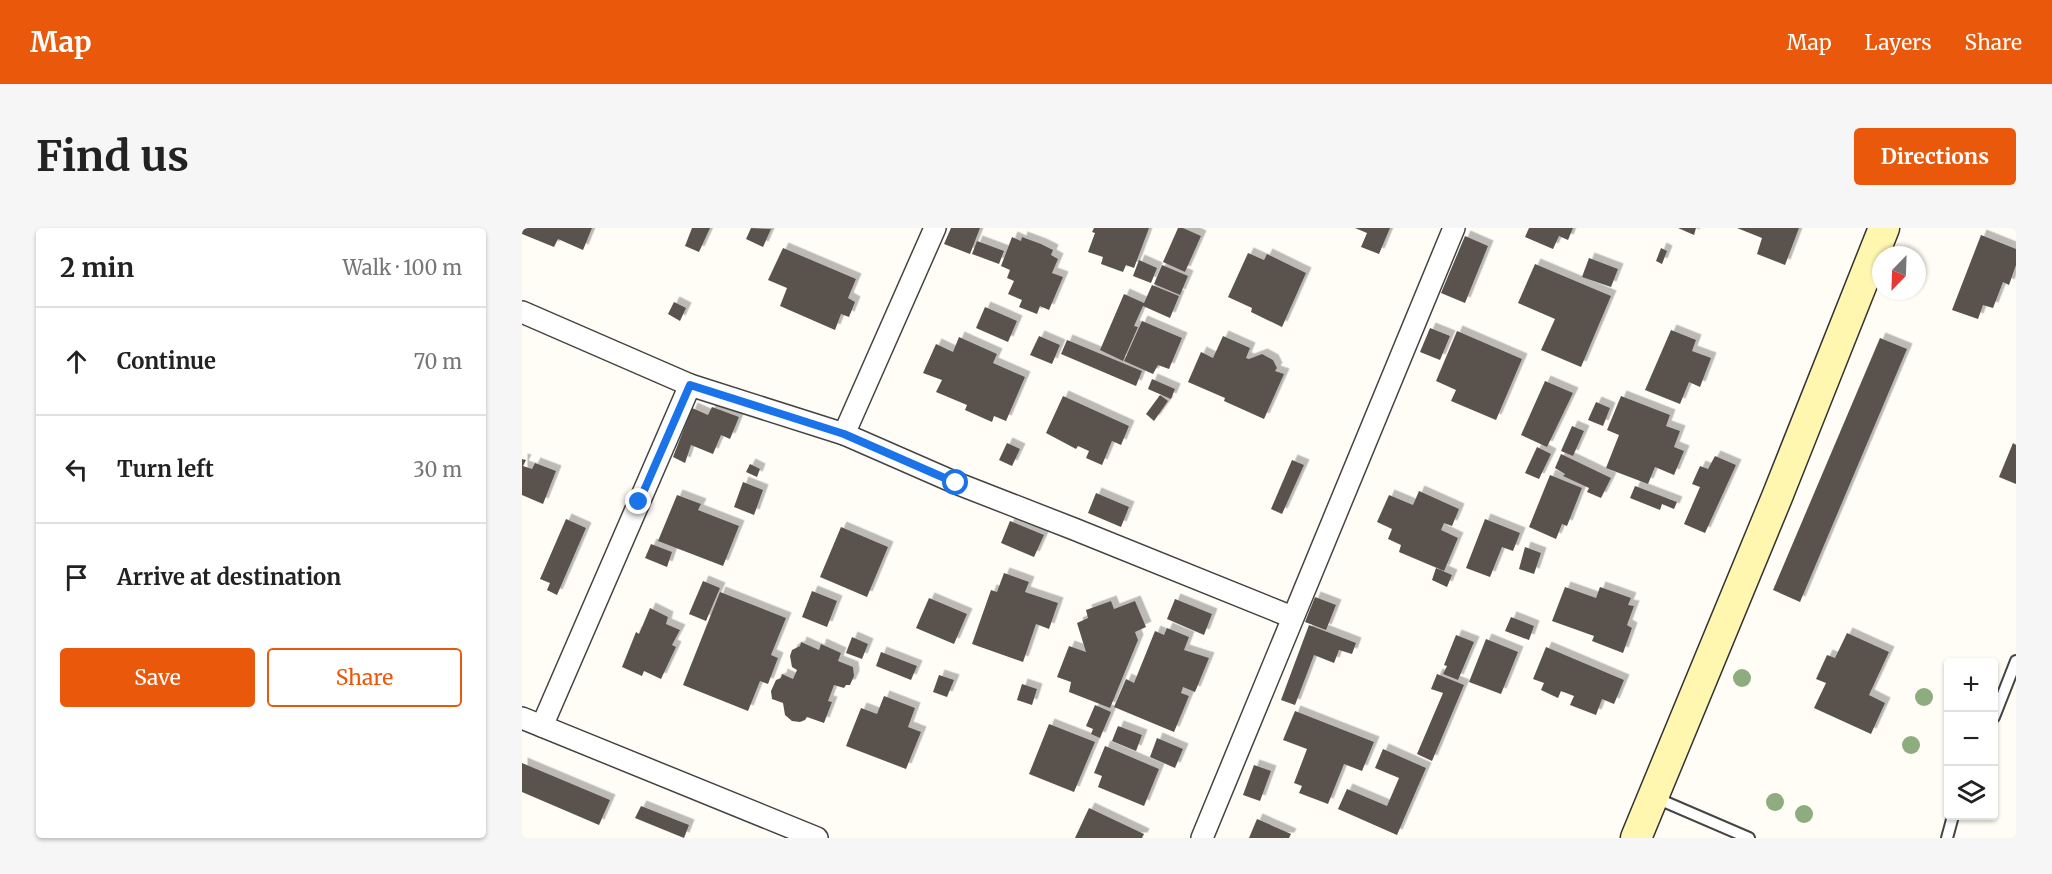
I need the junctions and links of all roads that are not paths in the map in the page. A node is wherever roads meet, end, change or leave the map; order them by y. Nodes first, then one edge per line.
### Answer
1 (934, 228) edge
2 (1454, 228) edge
3 (1884, 228) edge
4 (522, 312) edge
5 (690, 385) junction
6 (844, 434) junction
7 (1292, 617) junction
8 (2016, 661) edge
9 (1996, 712) edge
10 (522, 718) edge
11 (542, 726) junction
12 (1653, 797) junction
13 (1952, 820) edge
14 (817, 838) edge
15 (1202, 838) edge
16 (1636, 838) edge
17 (1749, 838) edge
18 (1947, 838) edge

1 - 6 street
2 - 7 street
3 - 12 street
4 - 5 street
5 - 6 street
5 - 11 street
6 - 7 street
7 - 15 street
8 - 9 lane
10 - 11 street
11 - 14 street
12 - 16 street
12 - 17 lane
13 - 18 lane

